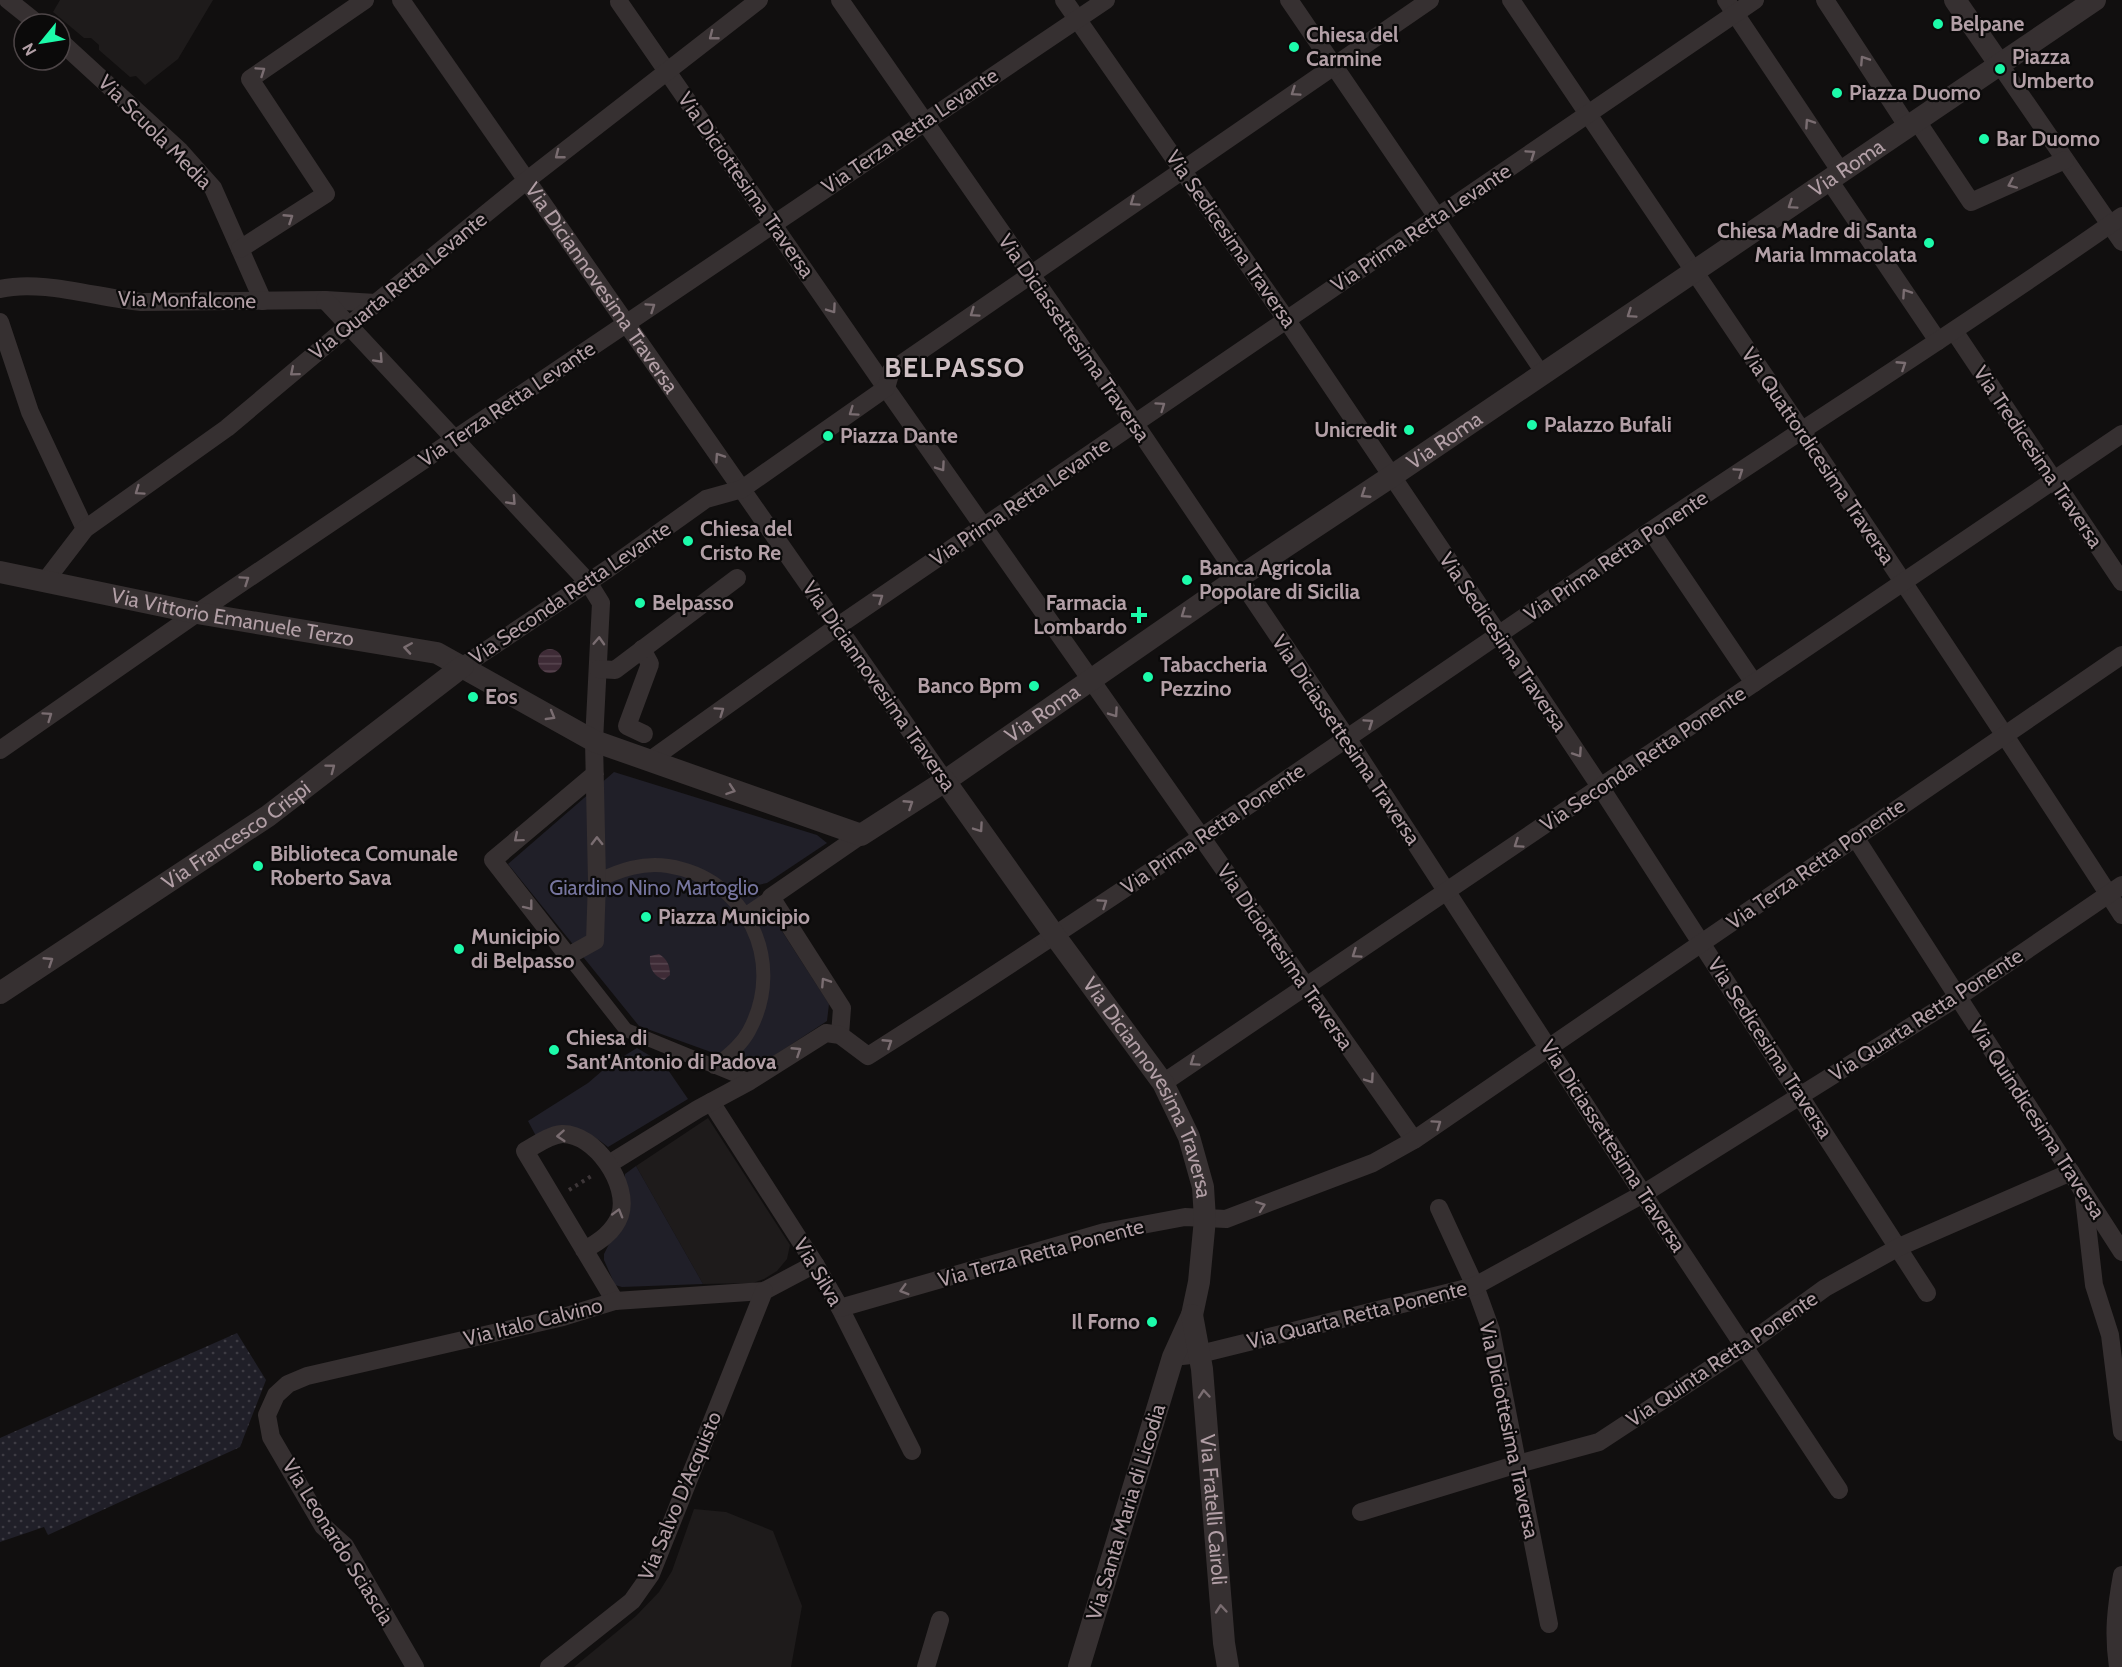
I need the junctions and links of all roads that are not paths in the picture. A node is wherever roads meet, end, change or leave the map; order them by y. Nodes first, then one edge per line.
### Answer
1 (8, 0) edge
2 (365, 0) edge
3 (401, 0) edge
4 (759, 0) edge
5 (840, 0) edge
6 (1064, 0) edge
7 (1106, 0) edge
8 (1289, 0) edge
9 (1430, 0) edge
10 (1511, 0) edge
11 (1755, 0) edge
12 (1825, 0) edge
13 (2095, 0) edge
14 (619, 2) dead end
15 (1959, 6) edge
16 (1729, 9) edge
17 (23, 12) edge
18 (1077, 19) junction
19 (72, 52) edge
20 (1334, 65) junction
21 (2000, 65) junction
22 (668, 71) junction
23 (1588, 115) junction
24 (924, 121) junction
25 (1913, 124) junction
26 (2065, 159) junction
27 (1183, 169) junction
28 (1835, 176) junction
29 (526, 181) junction
30 (1437, 218) junction
31 (2116, 220) edge
32 (773, 224) junction
33 (2122, 242) edge
34 (240, 249) junction
35 (1694, 272) junction
36 (1029, 274) junction
37 (0, 289) edge
38 (325, 300) junction
39 (263, 301) junction
40 (376, 303) junction
41 (1286, 319) junction
42 (0, 322) edge
43 (627, 323) junction
44 (348, 326) junction
45 (1954, 331) junction
46 (1938, 341) junction
47 (1543, 374) junction
48 (883, 376) junction
49 (1135, 424) junction
50 (1802, 430) junction
51 (2122, 434) edge
52 (455, 440) junction
53 (1392, 476) junction
54 (2054, 480) junction
55 (742, 489) junction
56 (984, 527) junction
57 (85, 529) junction
58 (1651, 531) junction
59 (0, 572) edge
60 (737, 578) dead end
61 (1238, 578) junction
62 (46, 580) junction
63 (588, 582) junction
64 (1902, 582) junction
65 (2122, 582) edge
66 (196, 613) junction
67 (838, 626) junction
68 (1499, 635) junction
69 (642, 649) junction
70 (2122, 655) edge
71 (463, 666) junction
72 (598, 669) junction
73 (1091, 679) junction
74 (1754, 683) junction
75 (644, 734) dead end
76 (2005, 734) junction
77 (1347, 738) junction
78 (594, 741) junction
79 (0, 750) edge
80 (648, 761) junction
81 (596, 774) junction
82 (945, 781) junction
83 (1600, 788) junction
84 (861, 835) junction
85 (1201, 837) junction
86 (1855, 837) junction
87 (597, 881) junction
88 (2115, 890) edge
89 (1447, 892) junction
90 (771, 897) junction
91 (746, 914) junction
92 (2122, 915) edge
93 (1055, 936) junction
94 (1701, 943) junction
95 (568, 956) junction
96 (1306, 987) junction
97 (1, 990) edge
98 (1958, 997) junction
99 (840, 1035) junction
100 (1549, 1046) junction
101 (714, 1067) junction
102 (750, 1081) junction
103 (1163, 1083) junction
104 (1801, 1096) junction
105 (711, 1102) junction
106 (1414, 1140) junction
107 (609, 1164) junction
108 (2071, 1172) junction
109 (2084, 1193) junction
110 (1643, 1194) junction
111 (1439, 1208) dead end
112 (1205, 1219) junction
113 (1899, 1247) junction
114 (584, 1250) junction
115 (2122, 1252) edge
116 (815, 1264) junction
117 (1475, 1286) junction
118 (764, 1291) junction
119 (1927, 1293) dead end
120 (615, 1301) junction
121 (840, 1308) junction
122 (1192, 1315) junction
123 (1745, 1346) junction
124 (1200, 1354) junction
125 (1173, 1357) junction
126 (267, 1415) joint
127 (2122, 1432) edge
128 (912, 1451) dead end
129 (1518, 1464) junction
130 (1839, 1490) dead end
131 (1361, 1512) dead end
132 (2122, 1575) edge
133 (940, 1620) dead end
134 (1549, 1624) dead end
135 (415, 1667) edge
136 (549, 1667) edge
137 (926, 1667) edge
138 (1079, 1667) edge
139 (1228, 1667) edge
140 (2118, 1667) edge

1 - 17 street
34 -> 2 street
3 - 29 street, Via Diciannovesima Traversa
4 -> 22 street, Via Quarta Retta Levante
5 - 24 street, Via Diciassettesima Traversa
6 - 18 street, Via Sedicesima Traversa
7 - 18 street, Via Terza Retta Levante
8 - 20 street
9 - 20 street
10 - 23 street, Via Quattordicesima Traversa
11 - 16 street, Via Prima Retta Levante
25 -> 12 street
13 - 21 street, Via Roma
14 - 22 street, Via Diciottesima Traversa
15 - 21 street
16 - 23 street, Via Prima Retta Levante
28 -> 16 street
18 - 24 street, Via Terza Retta Levante
18 - 27 street, Via Sedicesima Traversa
19 - 34 street, Via Scuola Media
20 -> 27 street
20 - 30 street
21 - 25 street, Via Roma
21 - 26 street
22 -> 29 street, Via Quarta Retta Levante
22 - 32 street, Via Diciottesima Traversa
30 -> 23 street, Via Prima Retta Levante
23 - 35 street, Via Quattordicesima Traversa
24 - 32 street, Via Terza Retta Levante
24 - 36 street, Via Diciassettesima Traversa
26 -> 25 street
25 - 28 street, Via Roma
26 - 31 street
27 -> 36 street
27 - 41 street, Via Sedicesima Traversa
28 -> 35 street, Via Roma
46 -> 28 street
29 - 40 street, Via Quarta Retta Levante
29 - 43 street, Via Diciannovesima Traversa
30 - 41 street, Via Prima Retta Levante
30 - 47 street
31 - 33 street
31 - 45 street, Via Prima Retta Ponente
43 -> 32 street, Via Terza Retta Levante
32 -> 48 street, Via Diciottesima Traversa
34 - 39 street, Via Scuola Media
35 -> 47 street, Via Roma
35 - 50 street, Via Quattordicesima Traversa
36 -> 48 street
36 - 49 street, Via Diciassettesima Traversa
37 - 39 street, Via Monfalcone
38 - 39 street, Via Monfalcone
38 - 40 street, Via Monfalcone
38 - 44 street
40 - 44 street, Via Quarta Retta Levante
49 -> 41 street, Via Prima Retta Levante
41 - 53 street, Via Sedicesima Traversa
42 - 57 street
43 - 52 street, Via Terza Retta Levante
55 -> 43 street, Via Diciannovesima Traversa
44 -> 52 street
44 -> 57 street, Via Quarta Retta Levante
45 - 46 street, Via Prima Retta Ponente
45 - 54 street, Via Tredicesima Traversa
50 -> 46 street, Via Prima Retta Ponente
47 - 53 street, Via Roma
48 -> 55 street, Via Seconda Retta Levante
48 -> 56 street, Via Diciottesima Traversa
49 - 56 street, Via Prima Retta Levante
49 - 61 street, Via Diciassettesima Traversa
58 -> 50 street, Via Prima Retta Ponente
50 - 64 street, Via Quattordicesima Traversa
51 - 54 street, Via Seconda Retta Ponente
52 -> 63 street
66 -> 52 street, Via Terza Retta Levante
53 -> 61 street, Via Roma
53 - 68 street, Via Sedicesima Traversa
54 - 64 street, Via Seconda Retta Ponente
54 - 65 street, Via Tredicesima Traversa
55 - 63 street, Via Seconda Retta Levante
55 - 67 street, Via Diciannovesima Traversa
67 -> 56 street, Via Prima Retta Levante
56 - 73 street, Via Diciottesima Traversa
57 - 62 street, Via Quarta Retta Levante
58 - 68 street, Via Prima Retta Ponente
58 - 74 street
59 - 62 street, Via Vittorio Emanuele Terzo
60 - 69 street
61 -> 73 street, Via Roma
61 - 77 street, Via Diciassettesima Traversa
62 - 66 street, Via Vittorio Emanuele Terzo
63 - 71 street, Via Seconda Retta Levante
72 -> 63 street
64 - 74 street, Via Seconda Retta Ponente
64 - 76 street, Via Quattordicesima Traversa
71 -> 66 street, Via Vittorio Emanuele Terzo
79 -> 66 street, Via Terza Retta Levante
80 -> 67 street, Via Prima Retta Levante
67 - 82 street, Via Diciannovesima Traversa
77 -> 68 street, Via Prima Retta Ponente
68 -> 83 street, Via Sedicesima Traversa
69 - 72 street
69 - 75 street
70 - 76 street, Via Terza Retta Ponente
71 -> 78 street, Via Vittorio Emanuele Terzo
97 -> 71 street, Via Francesco Crispi
72 - 78 street
73 - 82 street, Via Roma
73 -> 85 street, Via Diciottesima Traversa
74 - 83 street, Via Seconda Retta Ponente
76 - 86 street, Via Terza Retta Ponente
76 - 88 street, Via Quattordicesima Traversa
77 - 85 street, Via Prima Retta Ponente
77 - 89 street, Via Diciassettesima Traversa
78 - 80 street, Via Vittorio Emanuele Terzo
78 - 81 street
80 -> 84 street, Via Vittorio Emanuele Terzo
87 -> 81 street
81 -> 95 street
84 -> 82 street, Via Roma
82 -> 93 street, Via Diciannovesima Traversa
83 -> 89 street, Via Seconda Retta Ponente
83 - 94 street, Via Sedicesima Traversa
84 - 90 street
93 -> 85 street, Via Prima Retta Ponente
85 - 96 street, Via Diciottesima Traversa
86 - 94 street, Via Terza Retta Ponente
86 - 98 street, Via Quindicesima Traversa
87 - 91 street
87 - 95 street
88 - 92 street, Via Quattordicesima Traversa
88 - 98 street, Via Quarta Retta Ponente
89 -> 96 street, Via Seconda Retta Ponente
89 - 100 street, Via Diciassettesima Traversa
90 - 91 street
99 -> 90 street
91 - 101 street
99 -> 93 street, Via Prima Retta Ponente
93 - 103 street, Via Diciannovesima Traversa
94 - 100 street, Via Terza Retta Ponente
94 - 104 street, Via Sedicesima Traversa
95 - 101 street
96 -> 103 street, Via Seconda Retta Ponente
96 -> 106 street, Via Diciottesima Traversa
98 - 104 street, Via Quarta Retta Ponente
98 - 108 street, Via Quindicesima Traversa
102 -> 99 street
106 -> 100 street, Via Terza Retta Ponente
100 - 110 street, Via Diciassettesima Traversa
101 - 102 street
102 - 105 street
103 - 112 street, Via Diciannovesima Traversa
104 - 110 street, Via Quarta Retta Ponente
104 - 113 street, Via Sedicesima Traversa
105 - 107 street
105 - 116 street, Via Silva
112 -> 106 street, Via Terza Retta Ponente
114 -> 107 street
107 -> 114 street
108 - 109 street, Via Quindicesima Traversa
108 - 113 street, Via Quinta Retta Ponente
109 - 115 street, Via Quindicesima Traversa
109 - 127 street
110 - 117 street, Via Quarta Retta Ponente
110 - 123 street, Via Diciassettesima Traversa
111 - 117 street, Via Diciottesima Traversa
112 -> 121 street, Via Terza Retta Ponente
112 - 122 street, Via Diciannovesima Traversa
113 - 119 street, Via Sedicesima Traversa
113 - 123 street, Via Quinta Retta Ponente
114 - 120 street
116 - 118 street, Via Italo Calvino
116 - 121 street, Via Silva
117 - 124 street, Via Quarta Retta Ponente
117 - 129 street, Via Diciottesima Traversa
118 - 120 street, Via Italo Calvino
118 - 136 street, Via Salvo D'Acquisto
120 - 126 street, Via Italo Calvino
121 - 128 street, Via Silva
122 - 124 street, Via Fratelli Cairoli
122 - 125 street, Via Santa Maria di Licodia
123 - 129 street, Via Quinta Retta Ponente
123 - 130 street, Via Diciassettesima Traversa
124 - 125 street, Via Quarta Retta Ponente
139 -> 124 street, Via Fratelli Cairoli
125 - 138 street, Via Santa Maria di Licodia
126 - 135 street, Via Leonardo Sciascia
129 - 131 street, Via Quinta Retta Ponente
129 - 134 street, Via Diciottesima Traversa
132 - 140 street
133 - 137 street

